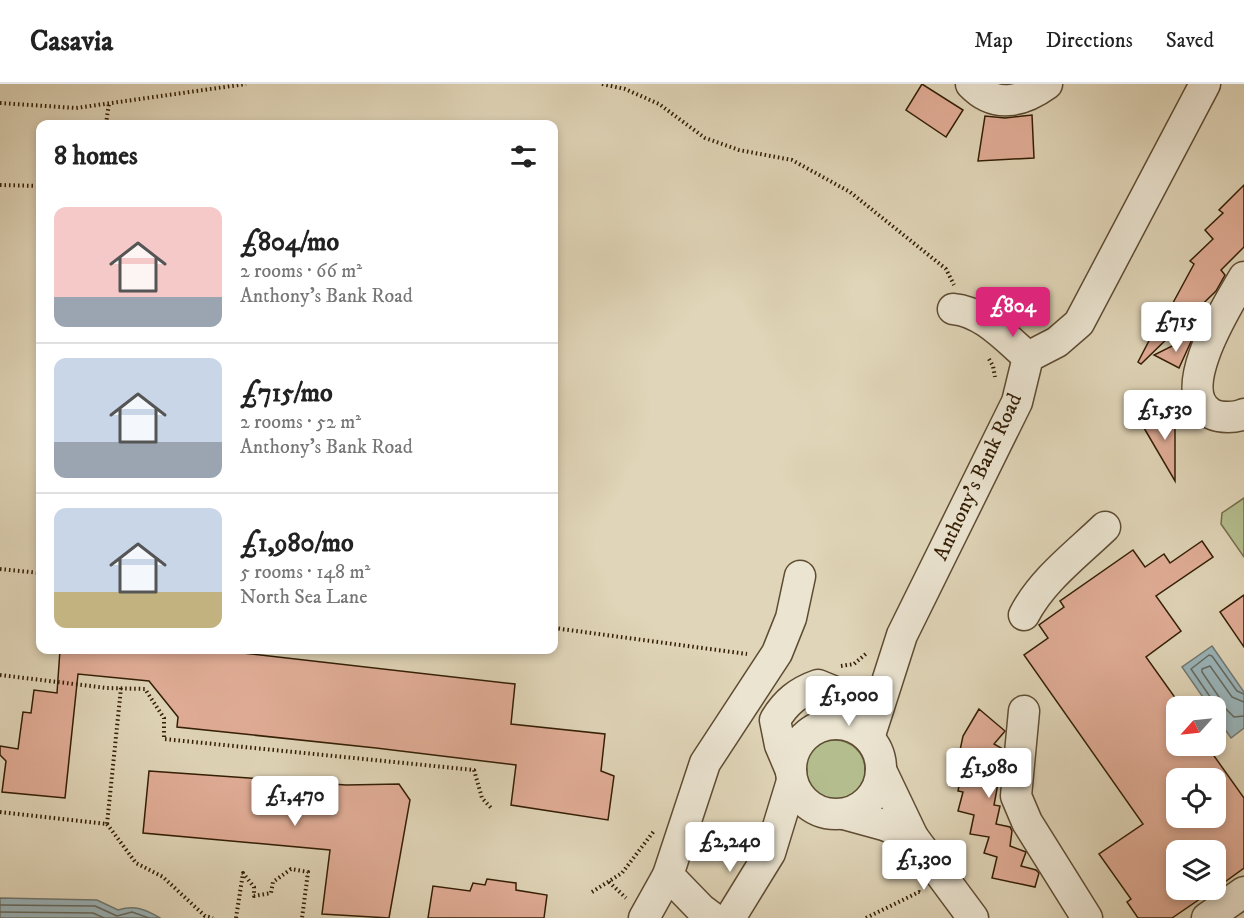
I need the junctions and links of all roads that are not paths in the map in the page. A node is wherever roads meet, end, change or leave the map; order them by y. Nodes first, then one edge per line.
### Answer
1 (971, 84) edge
2 (1047, 84) edge
3 (1205, 84) edge
4 (1244, 277) edge
5 (960, 310) road end
6 (1028, 357) junction
7 (1244, 414) edge
8 (1105, 527) dead end
9 (800, 576) dead end
10 (1024, 615) dead end
11 (902, 635) junction
12 (845, 696) junction
13 (1024, 711) dead end
14 (819, 727) junction
15 (869, 738) junction
16 (881, 770) junction
17 (791, 776) junction
18 (832, 813) junction
19 (913, 837) junction
20 (770, 853) junction
21 (668, 875) junction
22 (1244, 891) edge
23 (636, 909) edge
24 (713, 918) edge
25 (730, 918) edge
26 (973, 918) edge
27 (1088, 918) edge
28 (1207, 918) edge

1 - 2 street
3 - 6 street
4 - 7 street
5 - 6 street
6 - 11 street, Anthony's Bank Road
8 - 10 street
9 - 21 street
11 - 12 street
11 - 15 street, Anthony's Bank Road
12 - 14 street
12 - 17 street
13 - 27 street
14 - 15 street
14 - 17 street
15 - 16 street
16 - 18 street
16 - 19 street
17 - 18 street
17 - 20 street
18 - 19 street
18 - 20 street
19 - 26 street
20 - 25 street
21 - 23 street
21 - 24 street
22 - 28 street

